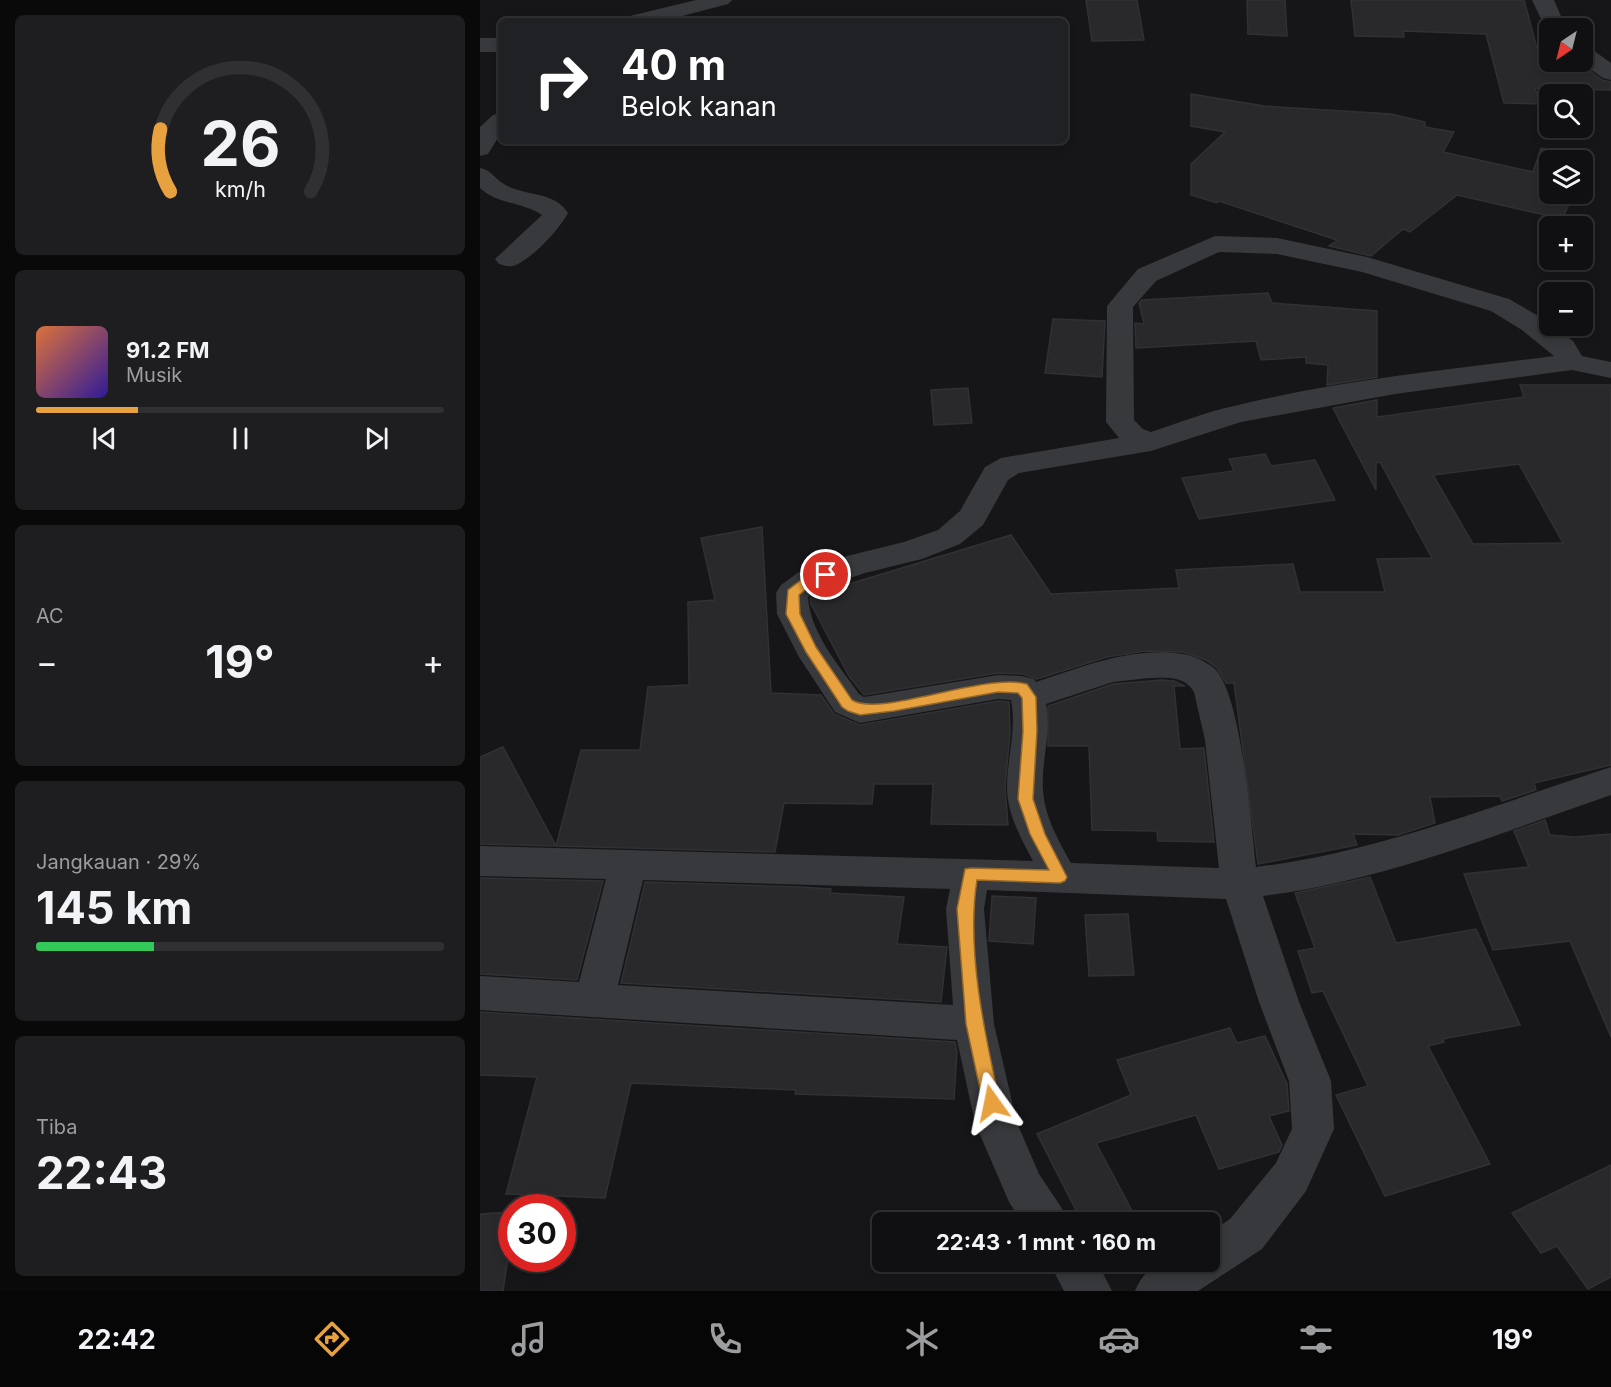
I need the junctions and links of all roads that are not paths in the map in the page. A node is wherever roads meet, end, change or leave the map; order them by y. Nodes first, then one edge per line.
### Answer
1 (721, 0) edge
2 (1543, 0) edge
3 (650, 18) edge
4 (1551, 18) edge
5 (480, 45) edge
6 (498, 45) edge
7 (1593, 61) edge
8 (1611, 73) edge
9 (498, 122) edge
10 (480, 149) edge
11 (480, 175) edge
12 (508, 259) dead end
13 (1572, 362) junction
14 (1611, 370) edge
15 (1151, 442) junction
16 (1029, 697) junction
17 (1611, 781) edge
18 (480, 861) edge
19 (628, 864) junction
20 (971, 874) junction
21 (1060, 877) junction
22 (1240, 884) junction
23 (480, 993) edge
24 (594, 1000) junction
25 (974, 1024) junction
26 (1040, 1212) edge
27 (1220, 1251) edge
28 (1078, 1272) edge
29 (1188, 1272) edge
30 (1090, 1291) edge
31 (1157, 1291) edge

1 - 3 street
2 - 4 street
5 - 6 street
7 - 8 street
9 - 10 street
11 - 12 street
13 - 14 street
13 - 15 street
13 - 15 street
15 - 16 street
16 - 21 street
16 - 22 street
17 - 22 street
18 - 19 street
19 - 20 street
19 - 24 street
20 - 21 street
20 - 25 street
21 - 22 street
22 - 27 street
23 - 24 street
24 - 25 street
25 - 26 street
28 - 30 street
29 - 31 street

